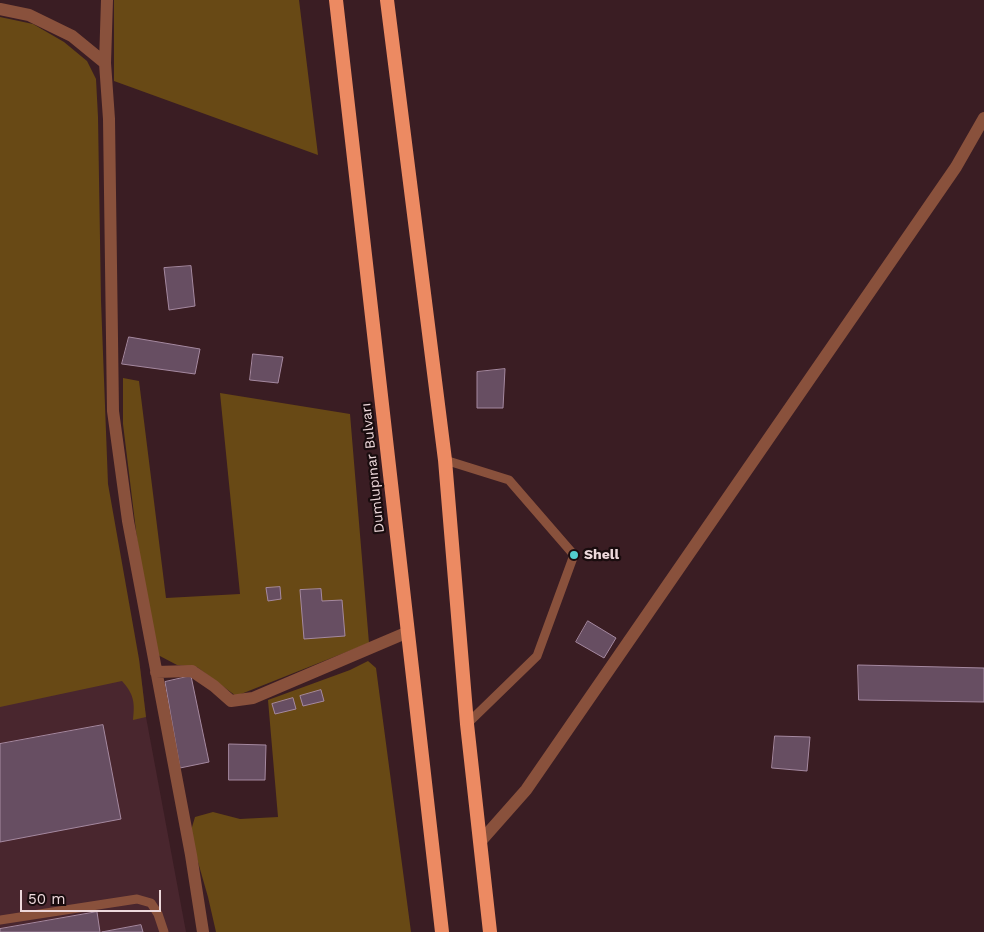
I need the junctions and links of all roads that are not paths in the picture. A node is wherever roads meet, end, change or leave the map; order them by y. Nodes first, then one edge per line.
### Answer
1 (106, 0) edge
2 (336, 0) edge
3 (387, 0) edge
4 (0, 9) edge
5 (105, 63) junction
6 (984, 118) edge
7 (445, 460) junction
8 (408, 632) junction
9 (156, 672) junction
10 (466, 724) junction
11 (480, 842) junction
12 (0, 920) edge
13 (164, 932) edge
14 (203, 932) edge
15 (442, 932) edge
16 (490, 932) edge

1 - 5 street
2 - 8 highway, Dumlupınar Bulvarı
3 - 7 highway
4 - 5 street
5 - 9 street
6 - 11 street
7 - 10 highway
7 - 10 lane
8 - 9 street
8 - 15 highway, Dumlupınar Bulvarı
9 - 14 street
10 - 11 highway
11 - 16 highway
12 - 13 lane

